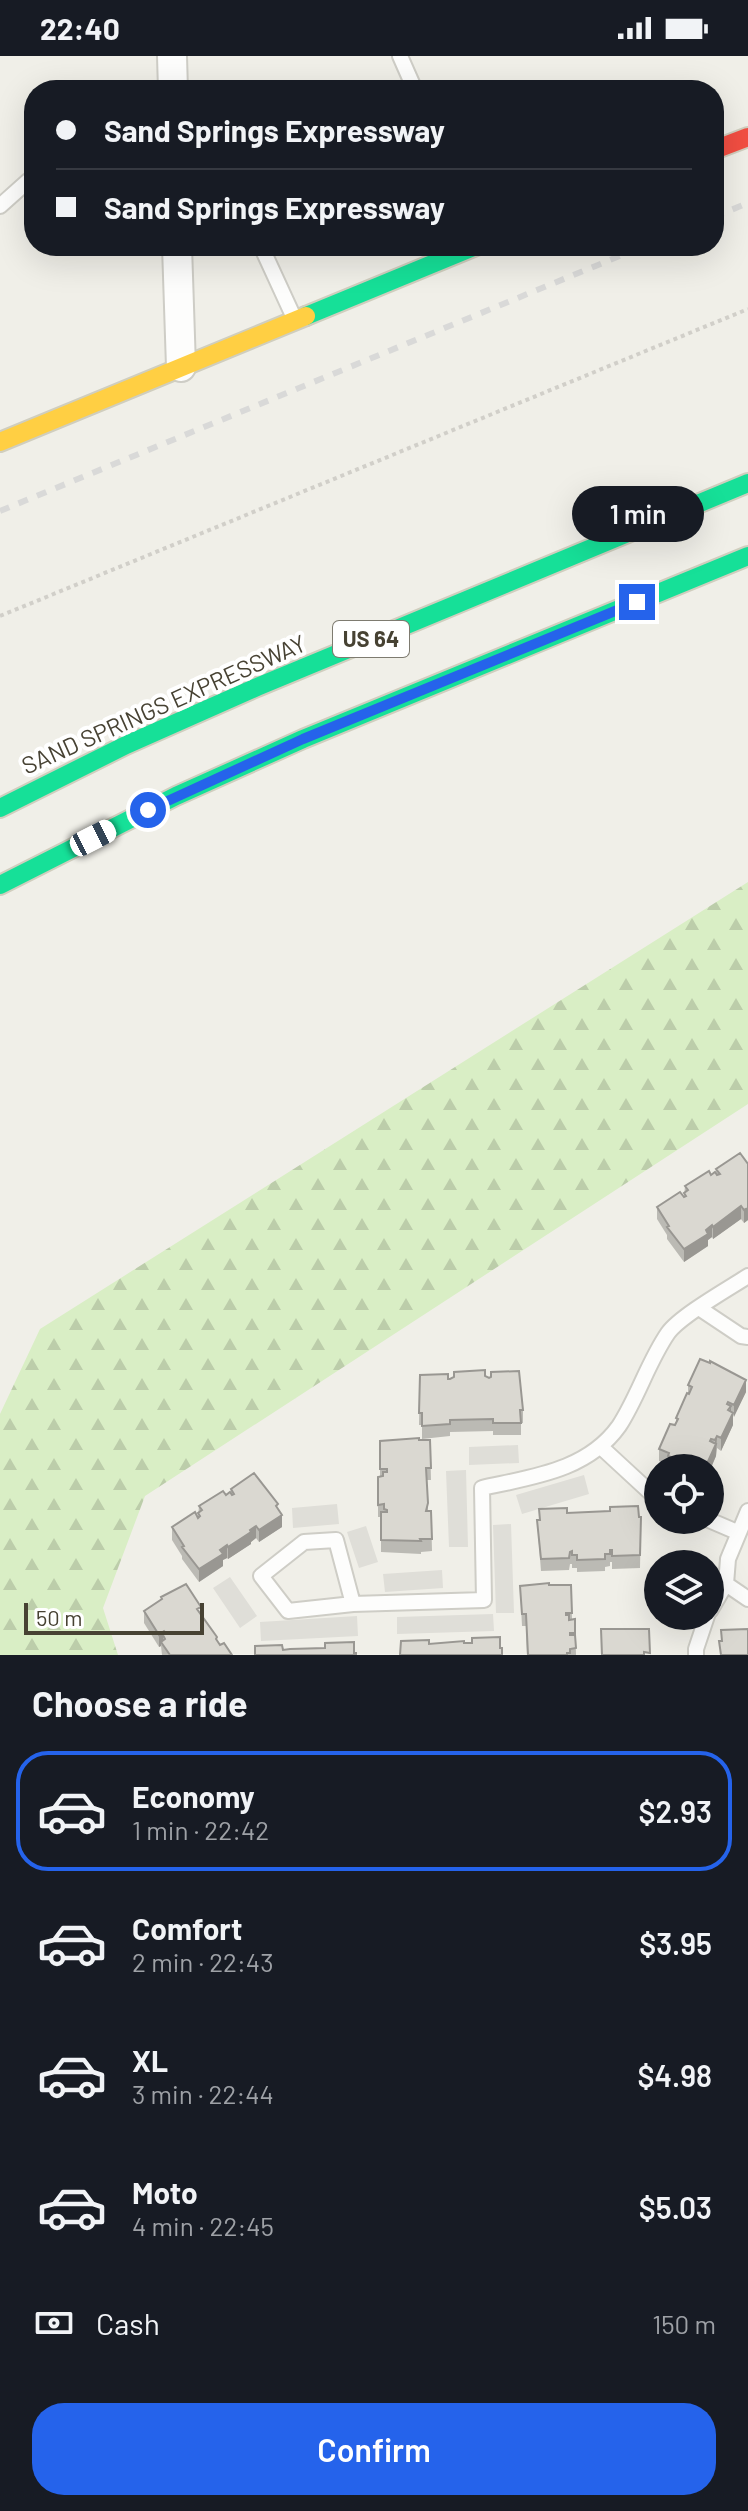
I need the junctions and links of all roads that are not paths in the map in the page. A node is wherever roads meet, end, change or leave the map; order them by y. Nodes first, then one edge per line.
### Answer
1 (172, 56) edge
2 (400, 56) edge
3 (173, 80) edge
4 (411, 80) edge
5 (748, 137) edge
6 (724, 146) edge
7 (24, 185) edge
8 (0, 206) edge
9 (177, 256) edge
10 (266, 256) edge
11 (447, 256) edge
12 (295, 320) junction
13 (181, 367) junction
14 (0, 442) edge
15 (748, 483) edge
16 (748, 556) edge
17 (0, 808) edge
18 (0, 885) edge
19 (748, 1276) edge
20 (699, 1308) junction
21 (748, 1337) edge
22 (601, 1447) junction
23 (644, 1485) edge
24 (748, 1511) edge
25 (724, 1526) edge
26 (737, 1532) junction
27 (726, 1584) junction
28 (724, 1588) edge
29 (748, 1599) edge
30 (353, 1604) junction
31 (703, 1630) edge
32 (696, 1655) edge

1 - 3 street
2 - 4 lane
5 - 6 main road
7 - 8 lane
9 - 13 street
10 - 12 lane
11 - 12 main road
12 - 13 main road
13 - 14 main road
15 - 17 main road, SAND SPRINGS EXPRESSWAY / US 64
16 - 18 main road, US 64
19 - 20 lane
20 - 21 lane
20 - 22 lane
22 - 23 lane
22 - 30 lane
24 - 26 lane
25 - 26 lane
26 - 27 lane
27 - 28 lane
27 - 29 lane
30 - 30 lane
31 - 32 lane

